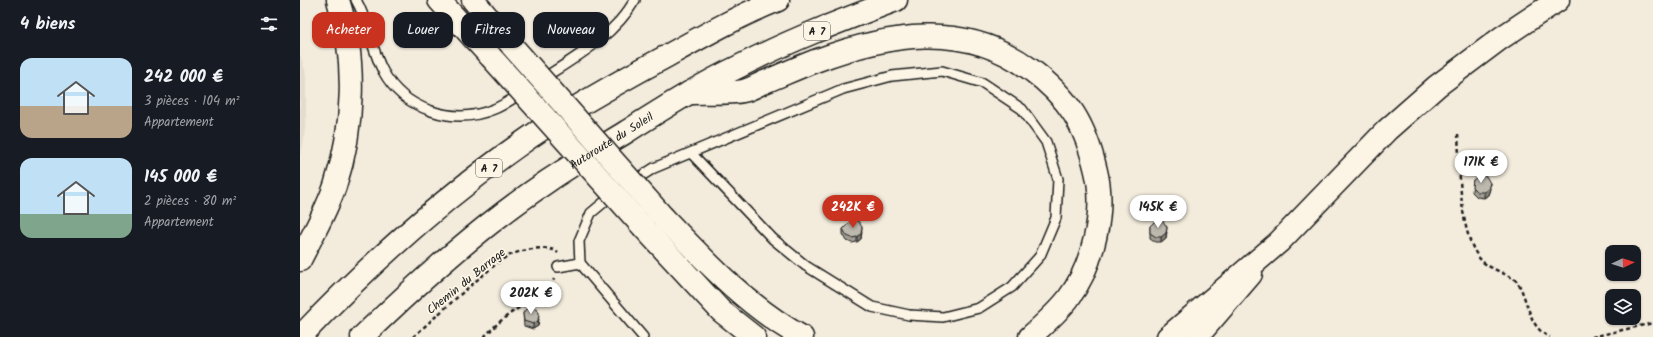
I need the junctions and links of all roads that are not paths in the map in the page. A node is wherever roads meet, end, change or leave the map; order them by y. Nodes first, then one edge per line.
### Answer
1 (338, 0) edge
2 (356, 0) edge
3 (439, 0) edge
4 (473, 0) edge
5 (635, 0) edge
6 (778, 0) edge
7 (896, 0) edge
8 (1558, 0) edge
9 (689, 93) junction
10 (691, 153) junction
11 (1279, 242) junction
12 (300, 260) edge
13 (580, 263) junction
14 (558, 268) road end
15 (300, 337) edge
16 (362, 337) edge
17 (643, 337) edge
18 (754, 337) edge
19 (802, 337) edge
20 (1030, 337) edge
21 (1168, 337) edge
22 (1197, 337) edge

1 - 12 highway
2 - 5 lane
3 - 18 highway, bridge
4 - 19 highway, bridge
6 - 15 highway, A 7
7 - 9 highway, Autoroute du Soleil / A 7
8 - 11 highway
9 - 16 highway, Autoroute du Soleil / A 7
9 - 20 highway
10 - 10 lane
10 - 13 lane
11 - 21 highway
11 - 22 highway
13 - 14 lane
13 - 17 lane

